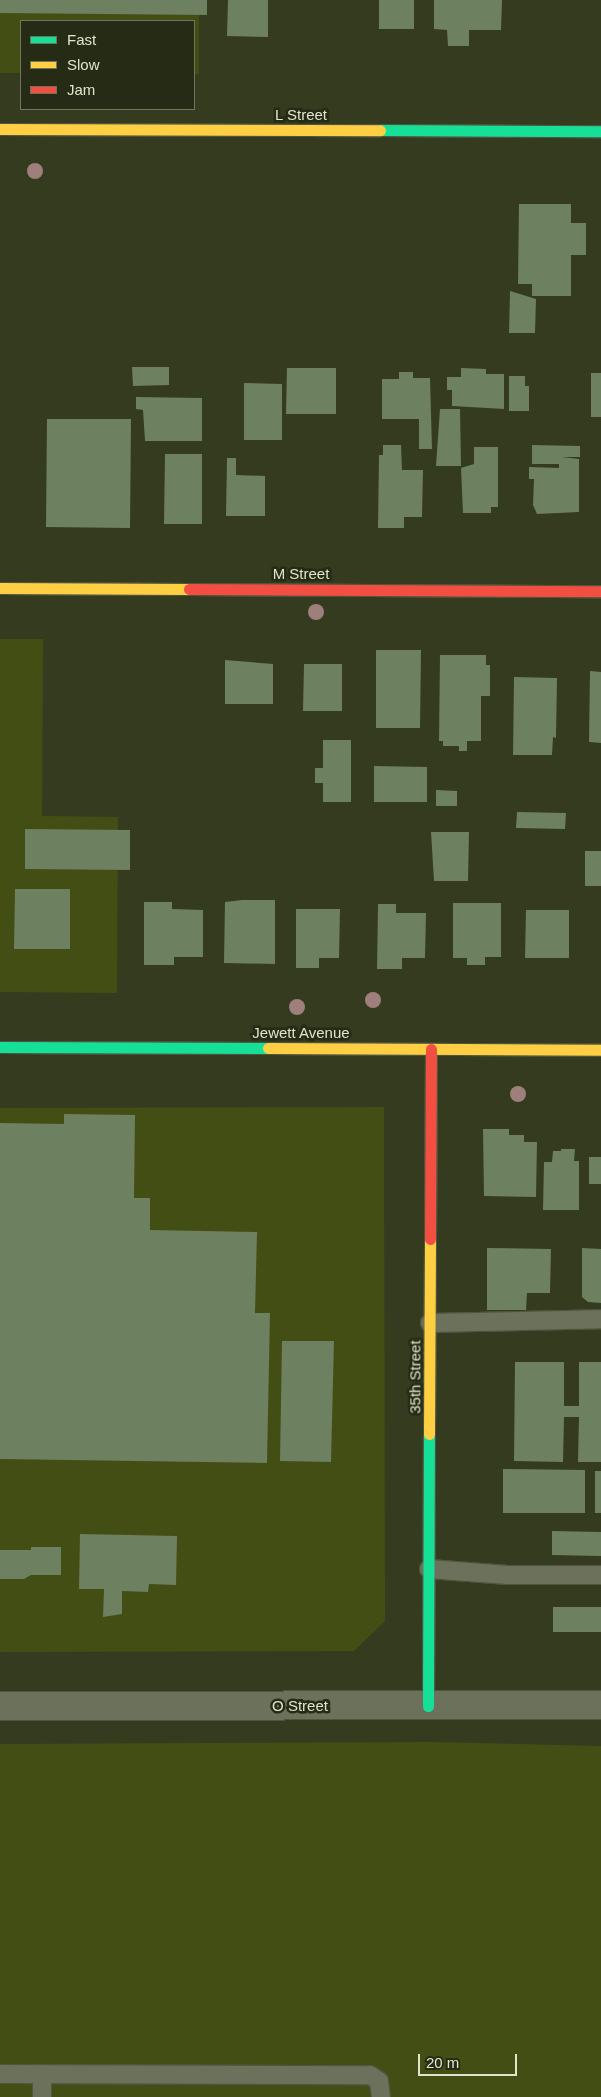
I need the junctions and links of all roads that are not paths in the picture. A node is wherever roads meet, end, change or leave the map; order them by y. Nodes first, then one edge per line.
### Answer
1 (0, 129) edge
2 (601, 131) edge
3 (0, 588) edge
4 (601, 590) edge
5 (0, 1047) edge
6 (431, 1049) junction
7 (601, 1050) edge
8 (601, 1319) edge
9 (430, 1323) junction
10 (429, 1569) junction
11 (601, 1575) edge
12 (601, 1705) edge
13 (0, 1706) edge
14 (428, 1706) junction
15 (0, 2074) edge
16 (42, 2074) junction
17 (42, 2097) edge
18 (381, 2097) edge

1 - 2 street, L Street
3 - 4 street, M Street
5 - 6 street, Jewett Avenue
6 - 7 street, Jewett Avenue
6 - 9 street, 35th Street
8 - 9 lane
9 - 10 street, 35th Street
10 - 11 lane
10 - 14 street, 35th Street
12 - 14 street, O Street
13 - 14 street, O Street
15 - 16 lane
16 - 17 lane
16 - 18 lane

